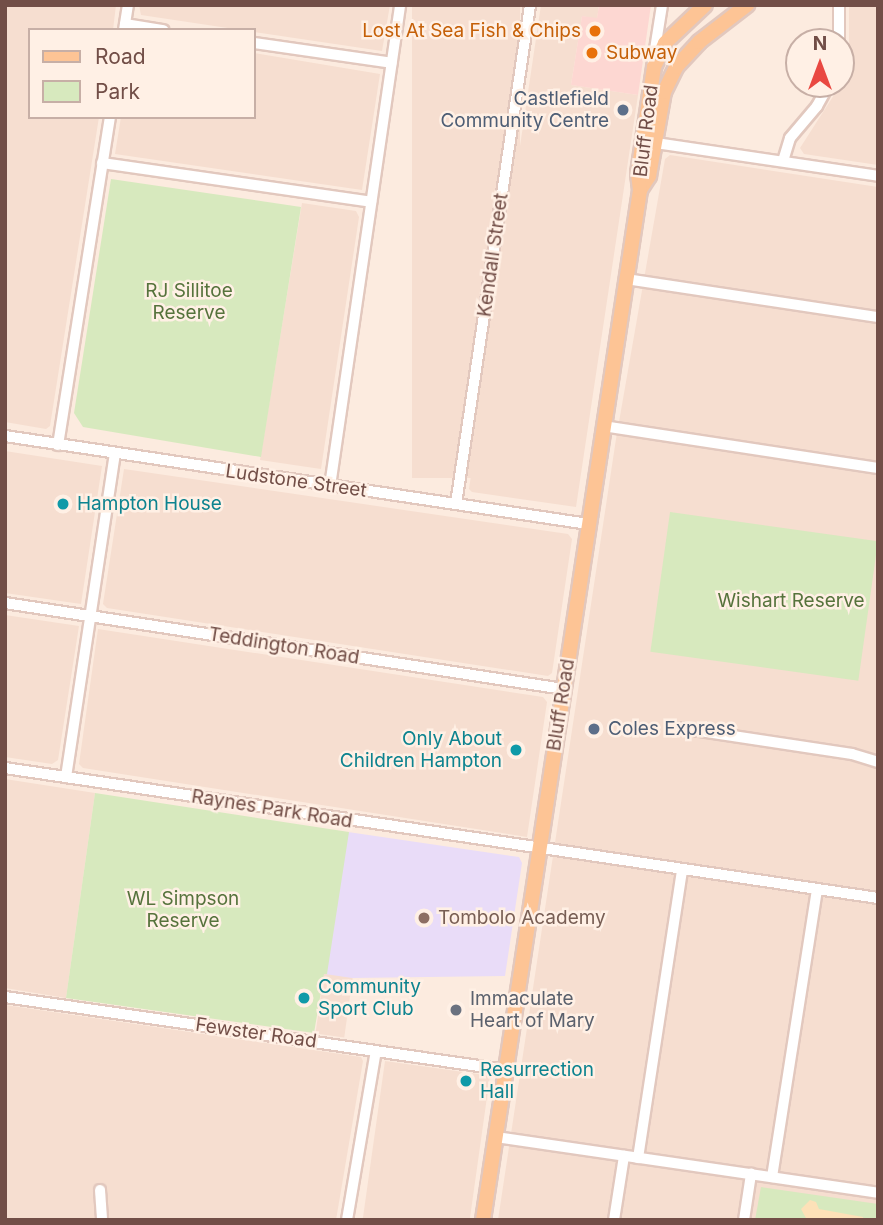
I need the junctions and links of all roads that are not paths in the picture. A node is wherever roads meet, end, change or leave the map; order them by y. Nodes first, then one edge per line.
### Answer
1 (128, 5) edge
2 (400, 5) edge
3 (530, 5) edge
4 (662, 5) edge
5 (705, 5) edge
6 (747, 5) edge
7 (839, 5) edge
8 (124, 27) edge
9 (839, 28) edge
10 (256, 43) edge
11 (392, 63) junction
12 (653, 72) junction
13 (821, 98) edge
14 (110, 119) edge
15 (649, 142) junction
16 (783, 161) junction
17 (102, 163) junction
18 (878, 176) edge
19 (371, 202) junction
20 (626, 279) junction
21 (878, 317) edge
22 (603, 426) junction
23 (5, 436) edge
24 (58, 445) junction
25 (114, 454) junction
26 (878, 468) edge
27 (330, 486) junction
28 (456, 504) junction
29 (588, 524) junction
30 (5, 603) edge
31 (90, 617) junction
32 (564, 689) junction
33 (680, 728) dead end
34 (878, 762) edge
35 (5, 768) edge
36 (66, 777) junction
37 (539, 849) junction
38 (682, 870) junction
39 (817, 889) junction
40 (878, 898) edge
41 (5, 997) edge
42 (376, 1051) junction
43 (506, 1070) junction
44 (496, 1137) junction
45 (624, 1156) junction
46 (638, 1158) junction
47 (751, 1174) junction
48 (772, 1177) junction
49 (100, 1190) dead end
50 (878, 1193) edge
51 (102, 1220) edge
52 (347, 1220) edge
53 (484, 1220) edge
54 (614, 1220) edge
55 (744, 1220) edge

1 - 8 street
2 - 11 street
3 - 28 street, Kendall Street
4 - 12 street, Bluff Road
5 - 12 main road, Bluff Road
6 - 15 main road, Bluff Road
7 - 9 street
10 - 11 street
11 - 19 street
12 - 15 main road, Bluff Road
13 - 16 street
14 - 17 street
15 - 16 street
15 - 20 main road, Bluff Road
16 - 18 street
17 - 19 street
17 - 24 street
19 - 27 street
20 - 21 street
20 - 22 main road, Bluff Road
22 - 26 street
22 - 29 main road, Bluff Road
23 - 24 street, Ludstone Street
24 - 25 street, Ludstone Street
25 - 27 street, Ludstone Street
25 - 31 street
27 - 28 street, Ludstone Street
28 - 29 street, Ludstone Street
29 - 32 main road, Bluff Road
30 - 31 street, Teddington Road
31 - 32 street, Teddington Road
31 - 36 street
32 - 37 main road, Bluff Road
33 - 34 street
35 - 36 street, Raynes Park Road
36 - 37 street, Raynes Park Road
37 - 38 street, Raynes Park Road
37 - 43 main road, Bluff Road
38 - 39 street, Raynes Park Road
38 - 46 street
39 - 40 street, Raynes Park Road
39 - 48 street
41 - 42 street, Fewster Road
42 - 43 street, Fewster Road
42 - 52 street
43 - 44 main road, Bluff Road
44 - 45 street
44 - 53 main road, Bluff Road
45 - 46 street
45 - 54 street
46 - 47 street
47 - 48 street
47 - 55 street
48 - 50 street
49 - 51 street

